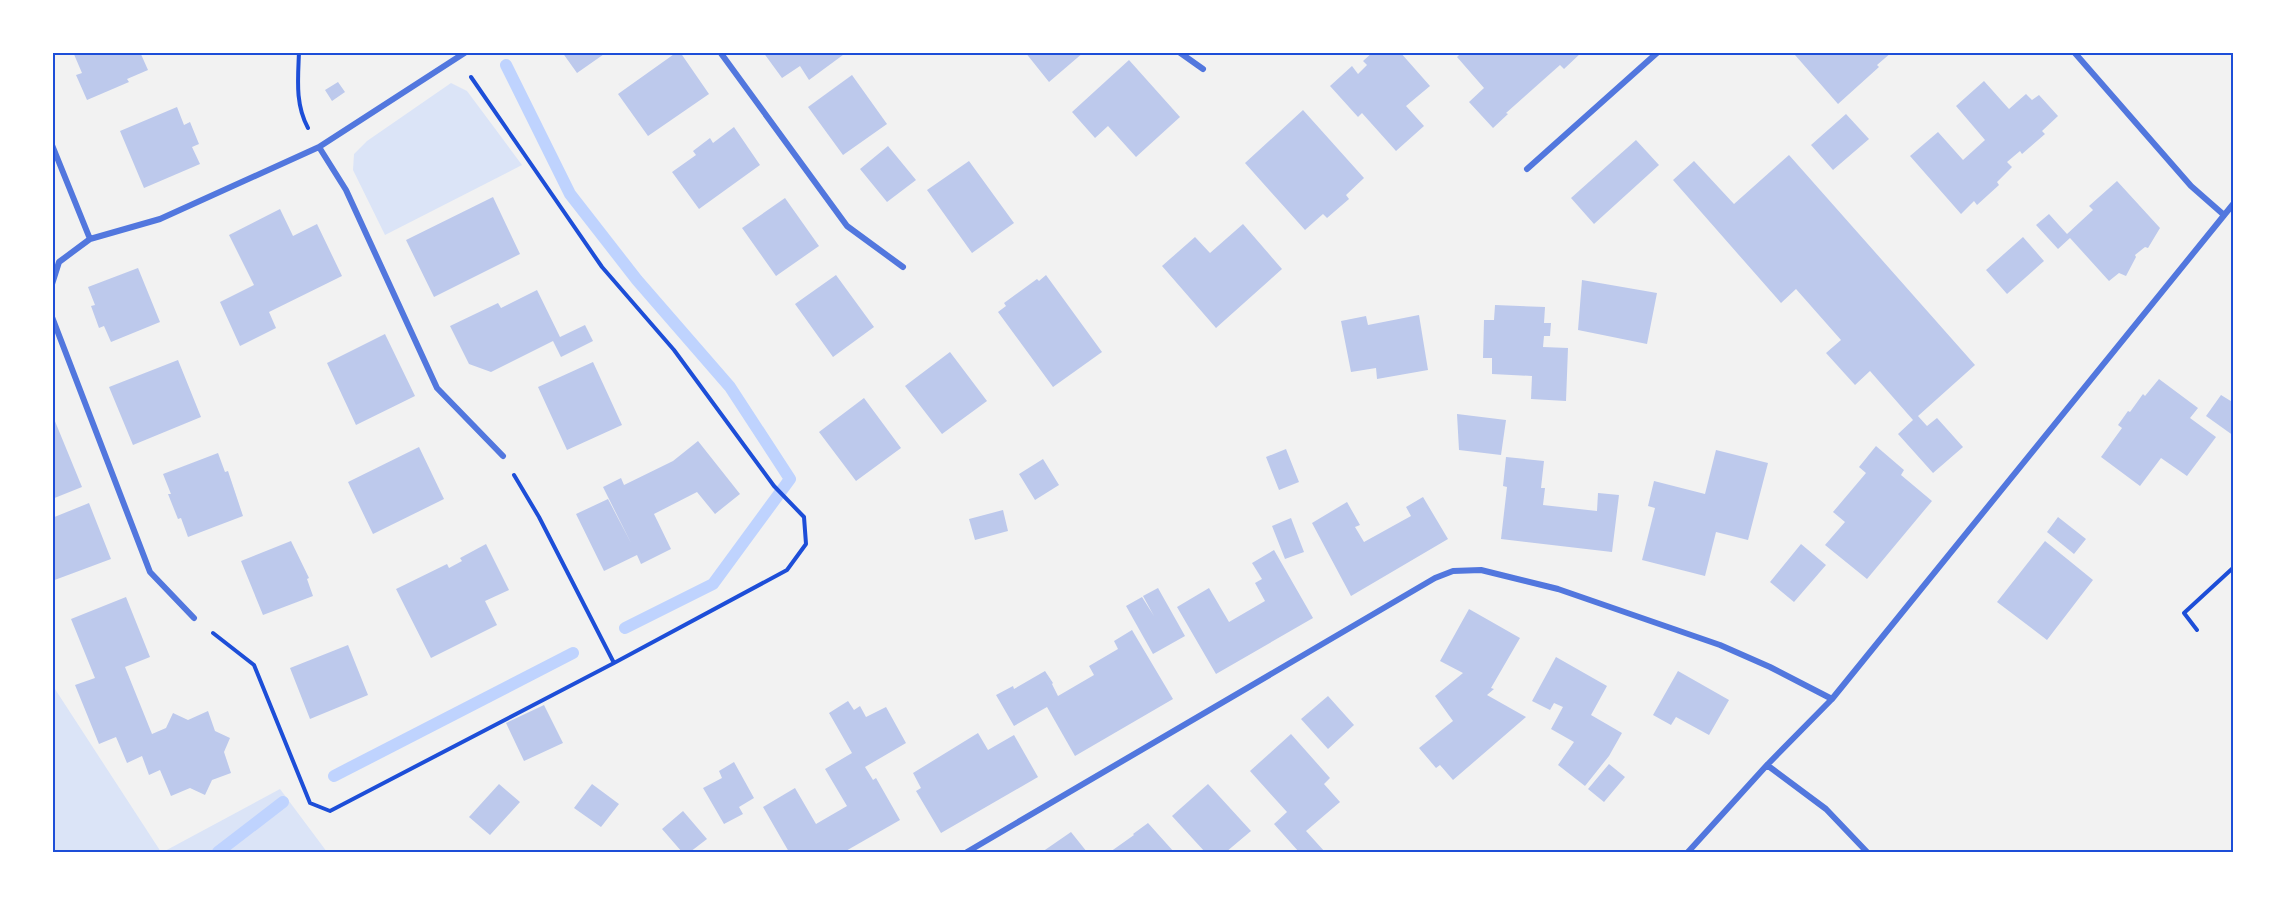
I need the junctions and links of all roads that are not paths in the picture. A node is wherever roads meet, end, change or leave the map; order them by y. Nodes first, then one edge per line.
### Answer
1 (720, 52) edge
2 (1179, 52) edge
3 (1658, 52) edge
4 (2074, 52) edge
5 (463, 55) edge
6 (1203, 69) dead end
7 (52, 145) edge
8 (319, 147) junction
9 (1527, 169) dead end
10 (2234, 203) edge
11 (2224, 215) junction
12 (90, 239) junction
13 (903, 267) dead end
14 (52, 284) edge
15 (52, 317) edge
16 (503, 456) road end
17 (194, 618) road end
18 (1832, 699) junction
19 (1767, 765) junction
20 (967, 852) edge
21 (1688, 852) edge
22 (1867, 852) edge

1 - 13 street
2 - 6 street
3 - 9 street
4 - 11 street
5 - 8 street
7 - 12 street
8 - 12 street
8 - 16 street
10 - 11 street
11 - 18 street
12 - 14 street
15 - 17 street
18 - 19 street
18 - 20 street
19 - 21 street
19 - 22 street

